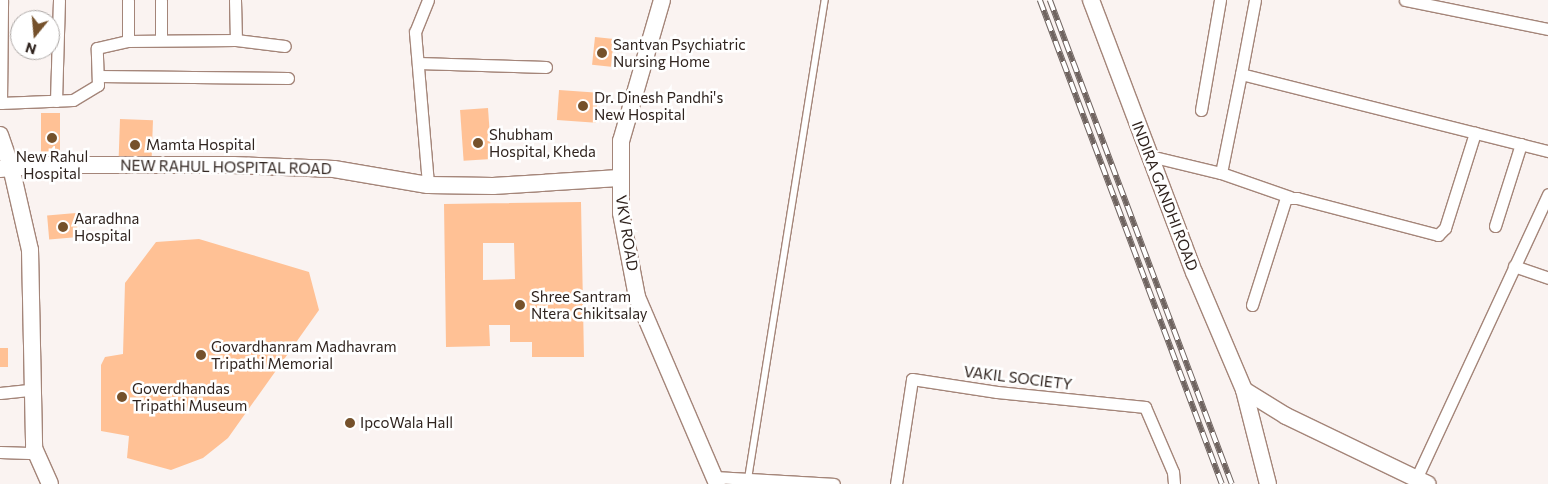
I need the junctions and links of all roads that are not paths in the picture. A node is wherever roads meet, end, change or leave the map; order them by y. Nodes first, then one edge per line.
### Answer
1 (2, 0) edge
2 (59, 0) edge
3 (128, 0) edge
4 (161, 0) edge
5 (235, 0) edge
6 (428, 0) edge
7 (662, 0) edge
8 (825, 0) edge
9 (1092, 0) edge
10 (1220, 0) edge
11 (1255, 0) edge
12 (1405, 0) edge
13 (1460, 0) edge
14 (1456, 12) junction
15 (1548, 29) edge
16 (161, 39) junction
17 (236, 40) junction
18 (128, 41) junction
19 (285, 46) dead end
20 (418, 63) junction
21 (546, 67) dead end
22 (1241, 74) junction
23 (98, 76) junction
24 (288, 78) dead end
25 (56, 101) junction
26 (1, 103) edge
27 (1201, 110) dead end
28 (1475, 133) junction
29 (0, 135) edge
30 (1521, 144) junction
31 (1548, 151) edge
32 (1150, 156) junction
33 (6, 168) edge
34 (1221, 173) junction
35 (619, 178) junction
36 (428, 185) junction
37 (1548, 194) edge
38 (1290, 197) junction
39 (1495, 226) dead end
40 (1514, 266) junction
41 (1548, 278) edge
42 (1252, 305) dead end
43 (31, 390) junction
44 (1244, 390) junction
45 (0, 393) edge
46 (0, 452) edge
47 (36, 453) junction
48 (748, 479) junction
49 (717, 481) edge
50 (1421, 481) edge
51 (50, 484) edge
52 (834, 484) edge
53 (896, 484) edge
54 (1174, 484) edge
55 (1268, 484) edge

1 - 26 street
2 - 25 street
3 - 18 street
4 - 16 street
5 - 17 street
6 - 20 street
7 - 35 street, VKV ROAD
8 - 48 lane
9 - 32 street, INDIRA GANDHI ROAD
10 - 27 street
11 - 22 street
12 - 14 street
13 - 14 street
14 - 15 street
16 - 17 street
16 - 18 street
17 - 19 street
18 - 23 street
20 - 21 street
20 - 36 street
22 - 28 street
22 - 34 street
23 - 24 street
23 - 25 street
25 - 26 street
28 - 30 street
28 - 38 street
29 - 33 street
30 - 31 street
30 - 39 street
32 - 34 street
32 - 44 street, INDIRA GANDHI ROAD
33 - 36 street, NEW RAHUL HOSPITAL ROAD
33 - 43 street
34 - 38 street
35 - 36 street, NEW RAHUL HOSPITAL ROAD
35 - 49 street, VKV ROAD
37 - 40 street
38 - 42 street
40 - 41 street
40 - 50 street
43 - 45 street
43 - 47 street
44 - 50 street
44 - 55 street, INDIRA GANDHI ROAD
46 - 47 street
47 - 51 street
48 - 49 street
48 - 52 street
53 - 54 street, VAKIL SOCIETY

